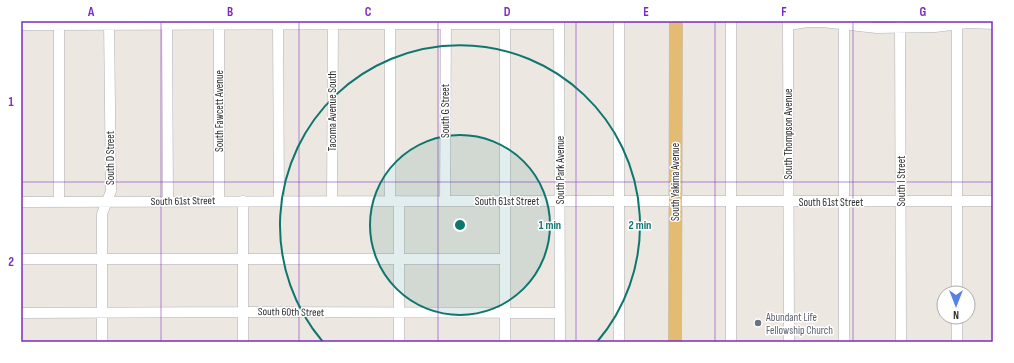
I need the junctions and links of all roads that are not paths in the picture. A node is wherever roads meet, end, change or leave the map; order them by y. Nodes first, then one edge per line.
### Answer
1 (619, 21) edge
2 (676, 21) edge
3 (732, 21) edge
4 (390, 22) edge
5 (446, 22) edge
6 (505, 22) edge
7 (59, 23) edge
8 (109, 23) edge
9 (167, 23) edge
10 (219, 23) edge
11 (278, 23) edge
12 (332, 23) edge
13 (559, 23) edge
14 (788, 23) edge
15 (844, 23) edge
16 (957, 23) edge
17 (900, 24) edge
18 (993, 24) edge
19 (21, 25) edge
20 (168, 201) junction
21 (219, 201) junction
22 (243, 201) junction
23 (279, 201) junction
24 (332, 201) junction
25 (395, 201) junction
26 (445, 201) junction
27 (505, 201) junction
28 (560, 201) junction
29 (619, 201) junction
30 (901, 201) junction
31 (957, 201) junction
32 (993, 201) edge
33 (21, 202) edge
34 (60, 202) junction
35 (106, 202) junction
36 (675, 202) junction
37 (731, 202) junction
38 (788, 202) junction
39 (844, 202) junction
40 (102, 258) junction
41 (21, 259) edge
42 (243, 259) junction
43 (399, 259) junction
44 (505, 259) junction
45 (957, 285) edge
46 (243, 312) junction
47 (399, 313) junction
48 (505, 313) junction
49 (21, 314) edge
50 (102, 314) junction
51 (560, 314) junction
52 (957, 325) edge
53 (102, 342) edge
54 (243, 342) edge
55 (399, 342) edge
56 (505, 342) edge
57 (560, 342) edge
58 (619, 342) edge
59 (675, 342) edge
60 (731, 342) edge
61 (789, 342) edge
62 (844, 342) edge
63 (901, 342) edge
64 (957, 342) edge

1 - 29 street
2 - 36 main road, South Yakima Avenue
3 - 37 street
4 - 5 street
4 - 12 street
4 - 25 street
5 - 6 street
5 - 26 street, South G Street
6 - 13 street
6 - 27 street
7 - 8 street
7 - 19 street
7 - 34 street
8 - 9 street
8 - 35 street, South D Street
9 - 10 street
9 - 20 street
10 - 11 street
10 - 21 street, South Fawcett Avenue
11 - 12 street
11 - 23 street
12 - 24 street, Tacoma Avenue South
13 - 28 street, South Park Avenue
14 - 15 street
14 - 38 street, South Thompson Avenue
15 - 17 street
15 - 39 street
16 - 17 street
16 - 18 street
16 - 31 street
17 - 30 street, South I Street
20 - 21 street, South 61st Street
20 - 35 street, South 61st Street
21 - 22 street, South 61st Street
22 - 23 street, South 61st Street
22 - 42 street
23 - 24 street, South 61st Street
24 - 25 street, South 61st Street
25 - 26 street, South 61st Street
25 - 43 street
26 - 27 street, South 61st Street
27 - 28 street, South 61st Street
27 - 44 street
28 - 29 street, South 61st Street
28 - 51 street, South Park Avenue
29 - 36 street, South 61st Street
29 - 58 street
30 - 31 street, South 61st Street
30 - 39 street, South 61st Street
30 - 63 street, South I Street
31 - 32 street, South 61st Street
31 - 45 street
33 - 34 street, South 61st Street
34 - 35 street, South 61st Street
35 - 40 street, South D Street
36 - 37 street, South 61st Street
36 - 59 main road, South Yakima Avenue
37 - 38 street, South 61st Street
37 - 60 street
38 - 39 street, South 61st Street
38 - 61 street, South Thompson Avenue
39 - 62 street
40 - 41 street
40 - 42 street
40 - 50 street, South D Street
42 - 43 street
42 - 46 street
43 - 44 street
43 - 47 street
44 - 48 street
46 - 47 street, South 60th Street
46 - 50 street, South 60th Street
46 - 54 street
47 - 48 street, South 60th Street
47 - 55 street
48 - 51 street, South 60th Street
48 - 56 street
49 - 50 street, South 60th Street
50 - 53 street, South D Street
51 - 57 street, South Park Avenue
52 - 64 street

